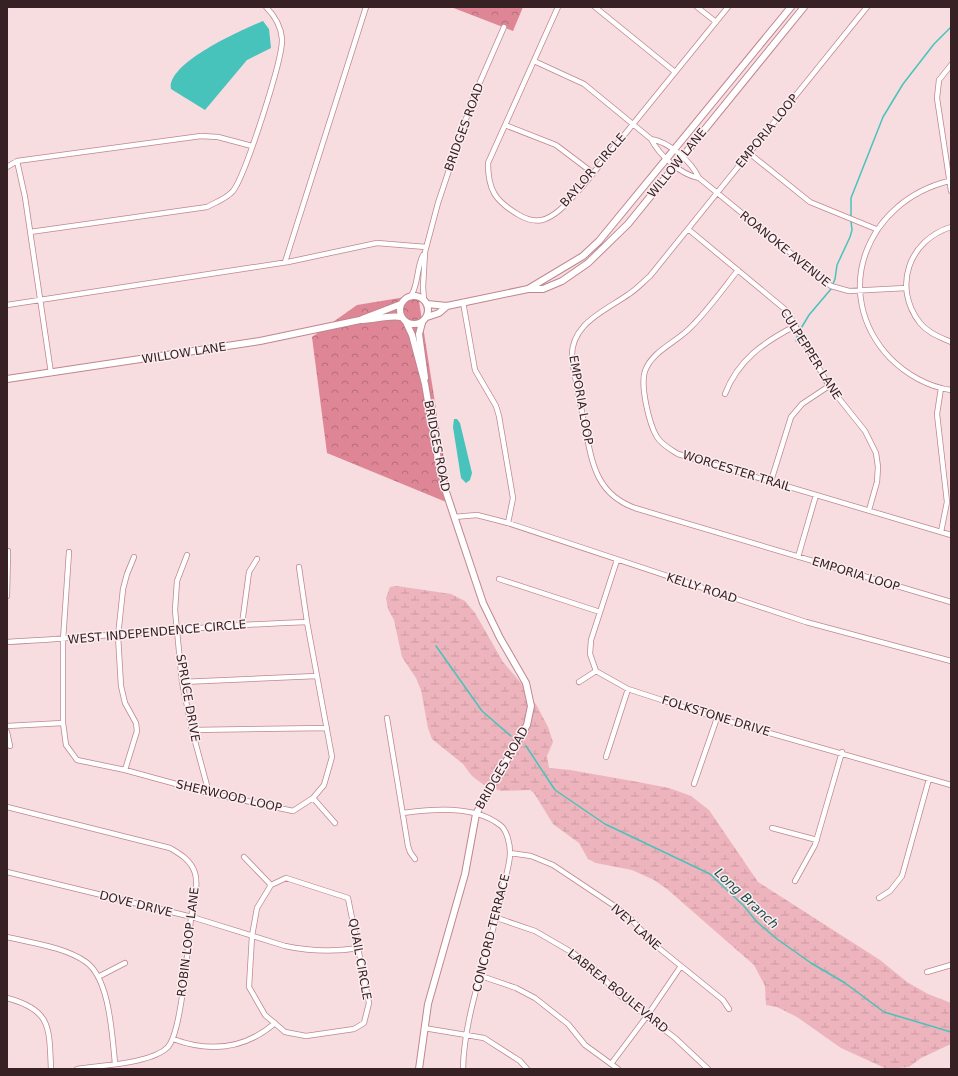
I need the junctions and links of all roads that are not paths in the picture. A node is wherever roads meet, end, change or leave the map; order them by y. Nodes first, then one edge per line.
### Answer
1 (266, 7) edge
2 (366, 7) edge
3 (558, 7) edge
4 (595, 7) edge
5 (697, 7) edge
6 (728, 7) edge
7 (804, 7) edge
8 (867, 7) edge
9 (788, 8) edge
10 (716, 22) junction
11 (504, 27) dead end
12 (534, 61) junction
13 (951, 65) edge
14 (675, 72) junction
15 (633, 124) junction
16 (506, 125) junction
17 (651, 138) junction
18 (252, 146) junction
19 (674, 150) junction
20 (749, 153) junction
21 (682, 157) junction
22 (667, 158) junction
23 (17, 161) junction
24 (675, 165) junction
25 (7, 166) edge
26 (593, 173) junction
27 (699, 178) junction
28 (949, 181) junction
29 (951, 191) edge
30 (717, 193) junction
31 (951, 227) edge
32 (688, 229) junction
33 (876, 230) junction
34 (30, 232) junction
35 (425, 249) junction
36 (285, 262) junction
37 (738, 270) junction
38 (906, 288) junction
39 (528, 289) junction
40 (861, 291) junction
41 (411, 296) junction
42 (40, 301) junction
43 (426, 302) junction
44 (463, 302) junction
45 (401, 304) junction
46 (7, 305) edge
47 (447, 306) junction
48 (401, 317) junction
49 (427, 317) junction
50 (360, 320) junction
51 (406, 322) junction
52 (422, 323) junction
53 (795, 326) junction
54 (951, 342) edge
55 (51, 373) junction
56 (7, 379) edge
57 (425, 384) junction
58 (829, 386) junction
59 (941, 388) junction
60 (951, 390) edge
61 (725, 394) dead end
62 (771, 481) junction
63 (816, 495) junction
64 (869, 510) junction
65 (454, 517) junction
66 (508, 523) junction
67 (941, 532) junction
68 (951, 535) edge
69 (8, 551) dead end
70 (68, 552) dead end
71 (187, 555) dead end
72 (798, 556) junction
73 (134, 557) dead end
74 (257, 559) dead end
75 (617, 560) junction
76 (299, 567) dead end
77 (499, 578) dead end
78 (7, 596) edge
79 (951, 602) edge
80 (600, 612) junction
81 (307, 622) junction
82 (242, 624) junction
83 (177, 629) junction
84 (118, 636) junction
85 (63, 640) junction
86 (7, 642) edge
87 (951, 661) edge
88 (596, 671) junction
89 (317, 676) junction
90 (182, 682) junction
91 (579, 682) dead end
92 (628, 689) junction
93 (388, 718) dead end
94 (717, 718) junction
95 (63, 723) junction
96 (7, 726) edge
97 (327, 728) junction
98 (192, 730) junction
99 (7, 732) edge
100 (10, 746) dead end
101 (842, 752) junction
102 (606, 757) dead end
103 (125, 770) junction
104 (929, 779) junction
105 (694, 784) dead end
106 (951, 785) edge
107 (209, 793) junction
108 (312, 798) junction
109 (7, 807) edge
110 (403, 813) junction
111 (476, 814) junction
112 (335, 823) dead end
113 (772, 828) dead end
114 (817, 840) junction
115 (510, 853) junction
116 (244, 857) dead end
117 (415, 859) dead end
118 (7, 872) edge
119 (795, 881) dead end
120 (271, 885) junction
121 (879, 898) dead end
122 (192, 917) junction
123 (497, 918) junction
124 (252, 936) junction
125 (7, 937) edge
126 (359, 948) junction
127 (125, 963) dead end
128 (951, 965) edge
129 (681, 966) junction
130 (927, 972) dead end
131 (481, 976) junction
132 (98, 977) junction
133 (7, 998) edge
134 (729, 1009) dead end
135 (647, 1016) junction
136 (275, 1023) junction
137 (424, 1028) junction
138 (466, 1034) junction
139 (173, 1039) junction
140 (115, 1063) junction
141 (612, 1064) junction
142 (51, 1069) edge
143 (77, 1069) edge
144 (419, 1069) edge
145 (463, 1069) edge
146 (527, 1069) edge
147 (618, 1069) edge
148 (708, 1069) edge

1 - 18 street
2 - 36 street
3 - 12 street, BAYLOR CIRCLE
4 - 14 street
5 - 10 street
6 - 10 street, BAYLOR CIRCLE
7 - 21 street, WILLOW LANE
8 - 20 street, EMPORIA LOOP
9 - 19 street, WILLOW LANE
10 - 14 street, BAYLOR CIRCLE
11 - 35 street, BRIDGES ROAD
12 - 15 street
12 - 16 street, BAYLOR CIRCLE
13 - 28 street
14 - 15 street, BAYLOR CIRCLE
15 - 17 street
15 - 26 street, BAYLOR CIRCLE
16 - 26 street
16 - 26 street, BAYLOR CIRCLE
17 - 19 street, ROANOKE AVENUE
17 - 22 street, ROANOKE AVENUE
18 - 23 street
18 - 34 street
19 - 21 street, ROANOKE AVENUE
19 - 22 street, WILLOW LANE
20 - 30 street, EMPORIA LOOP
20 - 33 street
21 - 24 street, WILLOW LANE
21 - 27 street, ROANOKE AVENUE
22 - 24 street, ROANOKE AVENUE
22 - 39 street, WILLOW LANE
23 - 25 street
23 - 34 street
24 - 27 street, ROANOKE AVENUE
24 - 39 street, WILLOW LANE
27 - 30 street, ROANOKE AVENUE
28 - 29 street
28 - 33 street
30 - 32 street, EMPORIA LOOP
30 - 40 street, ROANOKE AVENUE
31 - 38 street
32 - 37 street, CULPEPPER LANE
32 - 72 street, EMPORIA LOOP
33 - 40 street
34 - 42 street
35 - 36 street
35 - 41 street, BRIDGES ROAD
35 - 43 street, BRIDGES ROAD
36 - 42 street
37 - 53 street, CULPEPPER LANE
37 - 62 street, WORCESTER TRAIL
38 - 40 street, ROANOKE AVENUE
38 - 54 street
39 - 44 street, WILLOW LANE
40 - 59 street
41 - 43 street
41 - 45 street
42 - 46 street
42 - 55 street
43 - 47 street, WILLOW LANE
43 - 49 street
44 - 47 street, WILLOW LANE
44 - 66 street
45 - 48 street
45 - 50 street, WILLOW LANE
47 - 49 street, WILLOW LANE
48 - 50 street, WILLOW LANE
48 - 51 street
49 - 52 street
50 - 55 street, WILLOW LANE
51 - 52 street
51 - 57 street, BRIDGES ROAD
52 - 57 street, BRIDGES ROAD
53 - 58 street, CULPEPPER LANE
53 - 61 street
55 - 56 street, WILLOW LANE
57 - 65 street, BRIDGES ROAD
58 - 62 street
58 - 64 street, CULPEPPER LANE
59 - 60 street
59 - 67 street
62 - 63 street, WORCESTER TRAIL
63 - 64 street, WORCESTER TRAIL
63 - 72 street
64 - 67 street, WORCESTER TRAIL
65 - 66 street, KELLY ROAD
65 - 111 street, BRIDGES ROAD
66 - 75 street, KELLY ROAD
67 - 68 street, WORCESTER TRAIL
69 - 78 street
70 - 85 street, SHERWOOD LOOP
71 - 83 street, SPRUCE DRIVE
72 - 79 street, EMPORIA LOOP
73 - 84 street
74 - 82 street
75 - 80 street
75 - 87 street, KELLY ROAD
76 - 81 street, SHERWOOD LOOP
77 - 80 street
80 - 88 street
81 - 82 street, WEST INDEPENDENCE CIRCLE
81 - 89 street, SHERWOOD LOOP
82 - 83 street, WEST INDEPENDENCE CIRCLE
83 - 84 street, WEST INDEPENDENCE CIRCLE
83 - 90 street, SPRUCE DRIVE
84 - 85 street, WEST INDEPENDENCE CIRCLE
84 - 103 street
85 - 86 street, WEST INDEPENDENCE CIRCLE
85 - 95 street, SHERWOOD LOOP
88 - 91 street
88 - 92 street, FOLKSTONE DRIVE
89 - 90 street
89 - 97 street, SHERWOOD LOOP
90 - 98 street, SPRUCE DRIVE
92 - 94 street, FOLKSTONE DRIVE
92 - 102 street
93 - 110 street
94 - 101 street, FOLKSTONE DRIVE
94 - 105 street
95 - 96 street
95 - 103 street, SHERWOOD LOOP
97 - 98 street
97 - 108 street, SHERWOOD LOOP
98 - 107 street, SPRUCE DRIVE
99 - 100 street
101 - 104 street, FOLKSTONE DRIVE
101 - 114 street
103 - 107 street, SHERWOOD LOOP
104 - 106 street, FOLKSTONE DRIVE
104 - 121 street
107 - 108 street, SHERWOOD LOOP
108 - 112 street
109 - 122 street, ROBIN LOOP LANE
110 - 111 street, CONCORD TERRACE
110 - 117 street
111 - 115 street, CONCORD TERRACE
111 - 137 street, BRIDGES ROAD
113 - 114 street
114 - 119 street
115 - 123 street, CONCORD TERRACE
115 - 129 street, IVEY LANE
116 - 120 street
118 - 122 street, DOVE DRIVE
120 - 124 street, QUAIL CIRCLE
120 - 126 street, QUAIL CIRCLE
122 - 124 street, DOVE DRIVE
122 - 139 street, ROBIN LOOP LANE
123 - 131 street, CONCORD TERRACE
123 - 135 street, LABREA BOULEVARD
124 - 126 street, DOVE DRIVE
124 - 136 street, QUAIL CIRCLE
125 - 132 street
126 - 136 street, QUAIL CIRCLE
127 - 132 street
128 - 130 street
129 - 134 street, IVEY LANE
129 - 135 street
131 - 138 street, CONCORD TERRACE
131 - 141 street
132 - 140 street
133 - 142 street
135 - 141 street
135 - 148 street, LABREA BOULEVARD
136 - 139 street
137 - 138 street
137 - 144 street, BRIDGES ROAD
138 - 145 street, CONCORD TERRACE
138 - 146 street
139 - 140 street
140 - 143 street
141 - 147 street

